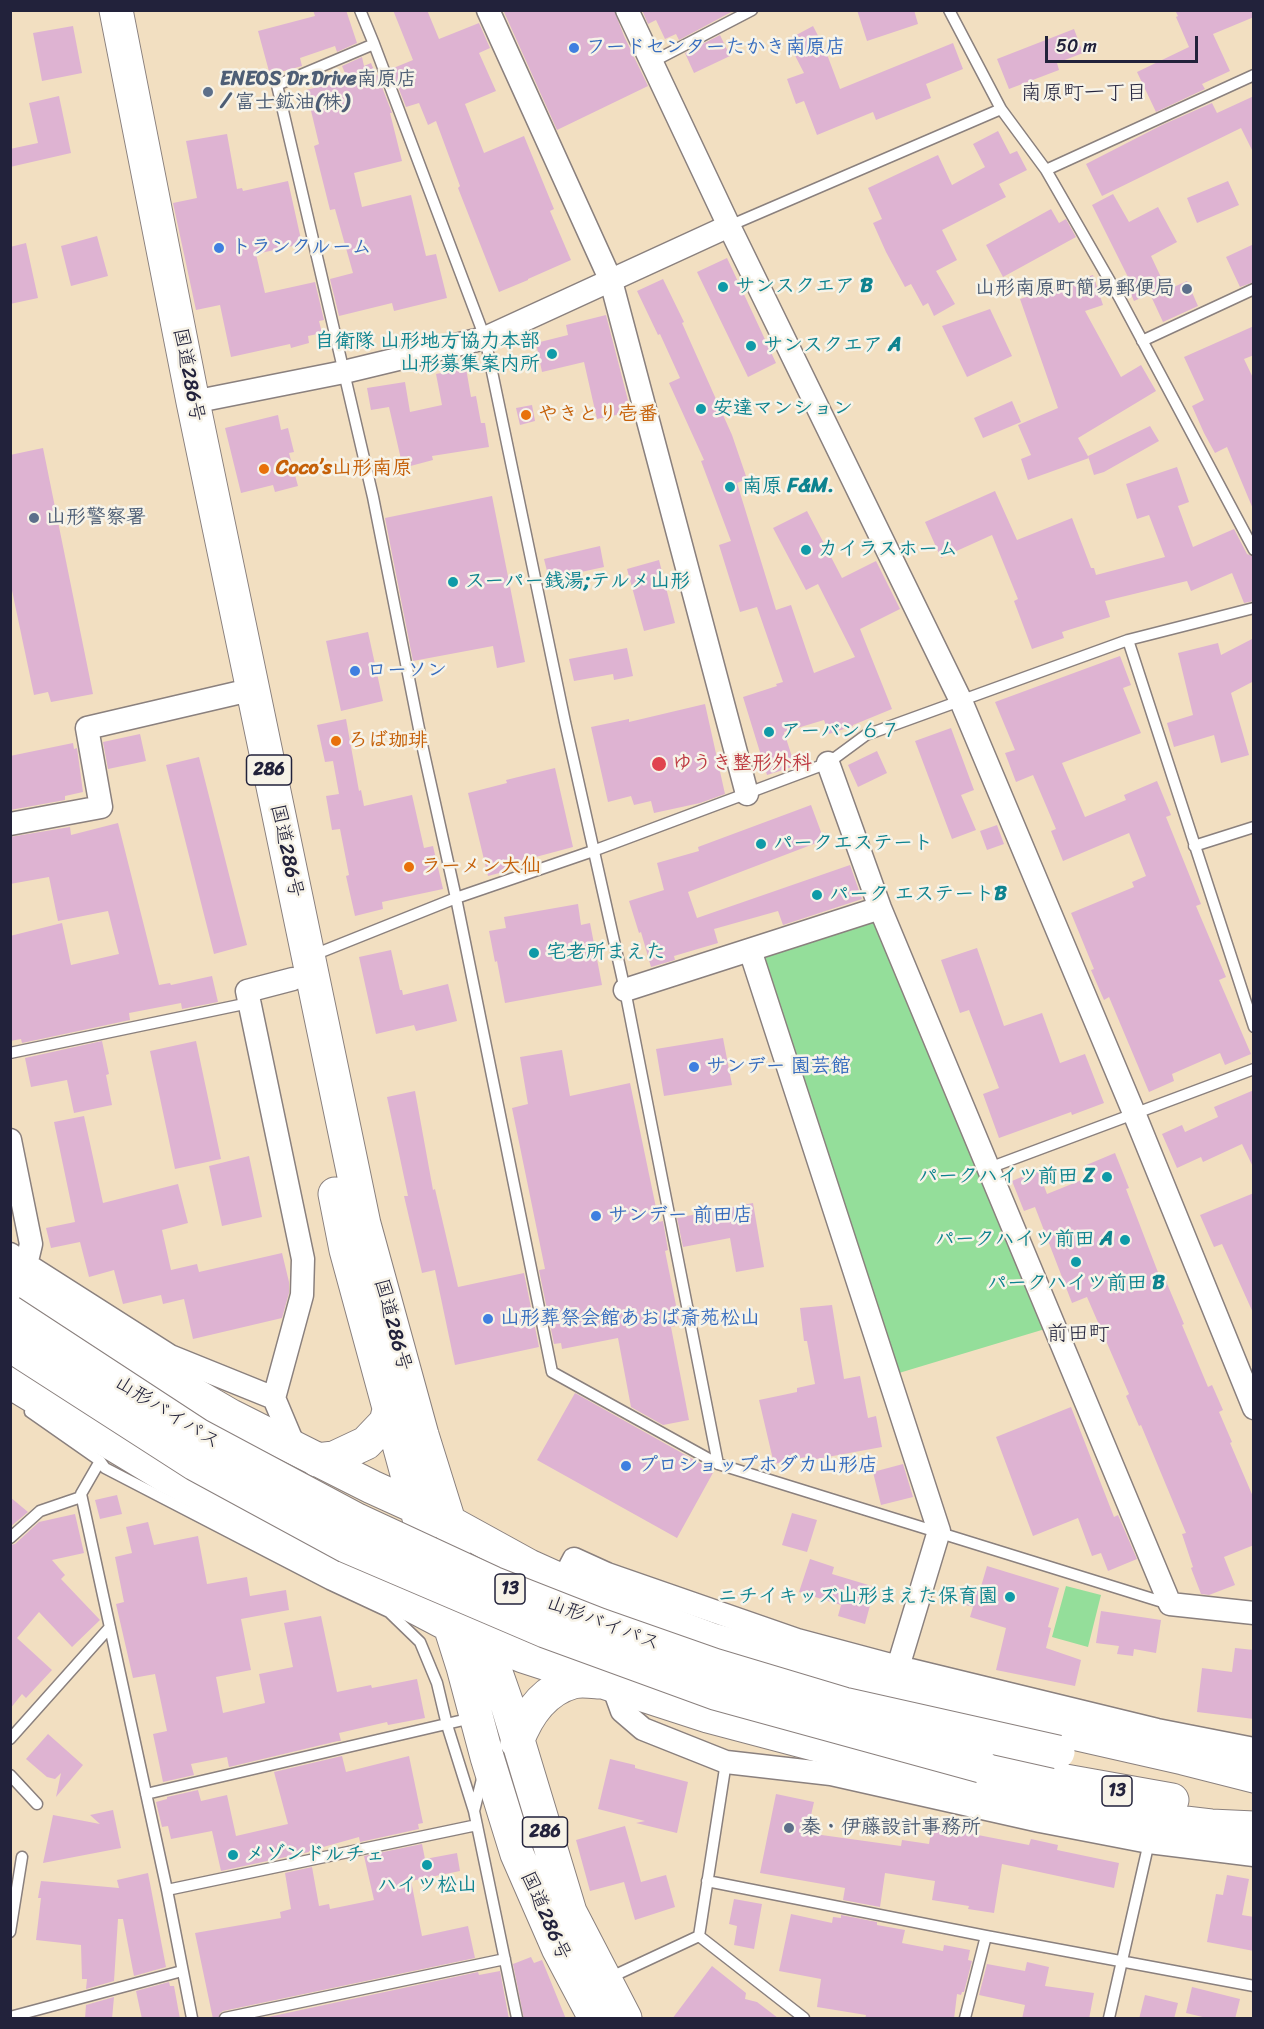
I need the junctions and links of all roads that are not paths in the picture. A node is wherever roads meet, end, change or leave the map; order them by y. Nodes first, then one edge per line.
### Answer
1 (97, 10) edge
2 (116, 10) edge
3 (360, 10) edge
4 (488, 10) edge
5 (627, 10) edge
6 (752, 10) edge
7 (949, 10) edge
8 (374, 44) junction
9 (652, 62) junction
10 (1254, 75) edge
11 (1001, 109) junction
12 (1046, 170) junction
13 (729, 226) junction
14 (611, 281) junction
15 (1254, 290) edge
16 (485, 338) junction
17 (1142, 341) junction
18 (344, 372) junction
19 (193, 402) junction
20 (1254, 550) edge
21 (1254, 608) edge
22 (1128, 640) junction
23 (237, 693) junction
24 (961, 701) junction
25 (828, 764) junction
26 (747, 794) junction
27 (10, 824) edge
28 (1254, 827) edge
29 (1194, 846) junction
30 (592, 850) junction
31 (456, 898) junction
32 (880, 908) junction
33 (750, 950) junction
34 (301, 968) junction
35 (625, 990) junction
36 (249, 1003) junction
37 (1254, 1027) edge
38 (10, 1053) edge
39 (1254, 1069) edge
40 (1134, 1113) junction
41 (10, 1140) edge
42 (989, 1168) junction
43 (16, 1267) edge
44 (10, 1312) edge
45 (10, 1345) edge
46 (15, 1393) edge
47 (274, 1398) junction
48 (390, 1406) junction
49 (1254, 1408) edge
50 (306, 1454) junction
51 (100, 1461) junction
52 (718, 1464) junction
53 (81, 1497) junction
54 (436, 1525) junction
55 (939, 1531) junction
56 (10, 1538) edge
57 (562, 1582) junction
58 (1170, 1604) junction
59 (1254, 1613) edge
60 (463, 1621) junction
61 (110, 1627) junction
62 (898, 1667) junction
63 (606, 1684) junction
64 (461, 1721) junction
65 (10, 1739) edge
66 (517, 1742) junction
67 (1254, 1749) edge
68 (487, 1757) junction
69 (726, 1762) junction
70 (10, 1775) edge
71 (1254, 1776) edge
72 (1254, 1786) edge
73 (146, 1794) junction
74 (38, 1804) dead end
75 (474, 1811) junction
76 (1254, 1814) edge
77 (477, 1825) junction
78 (1254, 1828) edge
79 (1149, 1842) junction
80 (1254, 1855) edge
81 (22, 1857) dead end
82 (707, 1881) junction
83 (167, 1890) junction
84 (10, 1932) edge
85 (699, 1936) junction
86 (986, 1936) junction
87 (505, 1959) junction
88 (1123, 1961) junction
89 (182, 1971) junction
90 (604, 1980) junction
91 (1254, 1986) edge
92 (10, 2017) edge
93 (192, 2019) edge
94 (225, 2019) edge
95 (517, 2019) edge
96 (595, 2019) edge
97 (625, 2019) edge
98 (804, 2019) edge
99 (965, 2019) edge
100 (1109, 2019) edge

1 - 23 highway, 国道286号 / 286
2 - 19 highway, 国道286号 / 286
3 - 8 lane
4 - 14 street
5 - 9 street
6 - 9 lane
7 - 11 lane
8 - 16 lane
8 - 18 lane
9 - 13 street
10 - 12 lane
11 - 12 lane
11 - 13 lane
12 - 17 lane
13 - 14 street
13 - 24 street
14 - 16 street
14 - 26 street
15 - 17 lane
16 - 18 street
16 - 30 lane
17 - 20 lane
18 - 19 street
18 - 31 lane
19 - 34 highway, 国道286号 / 286
21 - 22 lane
22 - 24 lane
22 - 29 lane
23 - 27 street
23 - 34 highway, 国道286号 / 286
24 - 25 lane
24 - 40 street
25 - 26 lane
25 - 32 street
26 - 30 lane
28 - 29 lane
29 - 37 lane
30 - 31 lane
30 - 35 lane
31 - 34 lane
31 - 52 lane
32 - 33 street
32 - 42 street
33 - 35 street
33 - 55 street
34 - 36 street
34 - 48 highway, 国道286号 / 286
34 - 54 highway, 国道286号 / 286
35 - 52 lane
36 - 38 lane
36 - 47 street
39 - 40 lane
40 - 42 lane
40 - 49 street
41 - 43 street
42 - 58 street
43 - 47 street
43 - 50 highway
44 - 72 highway, 山形バイパス / 13, bridge
45 - 76 highway, 山形バイパス / 13, bridge
46 - 51 lane
46 - 60 highway
47 - 50 street
48 - 50 highway
48 - 54 highway, 国道286号 / 286
50 - 54 highway
51 - 53 lane
51 - 64 lane
52 - 55 lane
53 - 56 lane
53 - 61 lane
54 - 57 highway
55 - 58 lane
55 - 62 street
57 - 62 street
57 - 71 highway
58 - 59 street
60 - 63 highway
60 - 64 highway, 国道286号 / 286
60 - 66 highway, 国道286号 / 286
61 - 65 lane
61 - 73 lane
62 - 67 street
63 - 66 highway
63 - 69 street
63 - 78 highway
64 - 68 highway, 国道286号 / 286
64 - 73 lane
64 - 75 lane
66 - 90 highway, 国道286号 / 286
68 - 75 lane
68 - 96 highway, 国道286号 / 286
69 - 79 street
69 - 82 lane
70 - 74 lane
73 - 83 lane
75 - 77 lane
77 - 83 lane
77 - 87 lane
79 - 80 street
79 - 88 lane
81 - 84 lane
82 - 85 lane
82 - 86 lane
83 - 89 lane
85 - 90 lane
85 - 98 lane
86 - 88 lane
86 - 99 lane
87 - 94 lane
87 - 95 lane
88 - 91 lane
88 - 100 lane
89 - 92 lane
89 - 93 lane
90 - 97 highway, 国道286号 / 286

